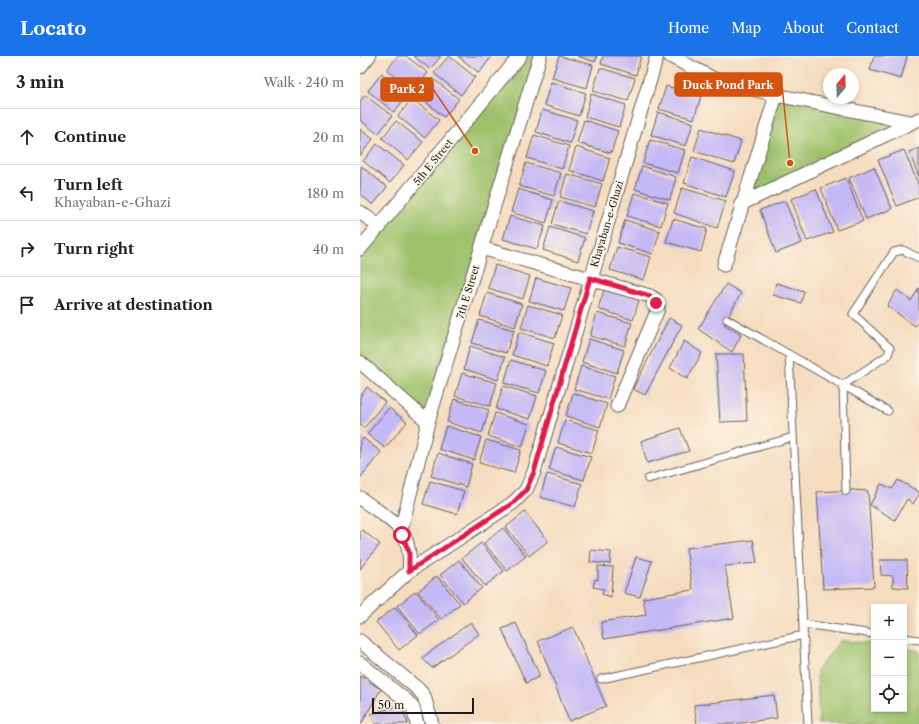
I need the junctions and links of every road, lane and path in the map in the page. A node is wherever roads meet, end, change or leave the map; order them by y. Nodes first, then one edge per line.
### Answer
1 (369, 56) edge
2 (520, 56) edge
3 (540, 56) edge
4 (658, 56) edge
5 (670, 56) edge
6 (360, 67) edge
7 (776, 95) junction
8 (914, 120) edge
9 (741, 204) junction
10 (360, 212) edge
11 (380, 227) junction
12 (481, 248) junction
13 (360, 249) edge
14 (919, 258) edge
15 (724, 265) dead end
16 (590, 278) junction
17 (727, 319) dead end
18 (789, 354) junction
19 (360, 362) edge
20 (843, 385) junction
21 (617, 406) dead end
22 (888, 411) dead end
23 (428, 422) junction
24 (793, 437) junction
25 (648, 479) dead end
26 (846, 491) dead end
27 (360, 498) edge
28 (401, 530) junction
29 (409, 571) junction
30 (360, 616) edge
31 (803, 624) junction
32 (871, 634) edge
33 (804, 635) junction
34 (907, 638) edge
35 (919, 640) edge
36 (360, 641) edge
37 (360, 663) edge
38 (601, 679) dead end
39 (417, 724) edge
40 (432, 724) edge
41 (808, 724) edge

1 - 6 street
2 - 11 street, 5th E Street
3 - 12 street, 7th E Street
4 - 16 street, Khayaban-e-Ghazi
5 - 7 street
7 - 8 street
7 - 9 street
8 - 9 street
9 - 15 street
10 - 11 street
11 - 13 street, 5th E Street
12 - 16 street
12 - 23 street, 7th E Street
14 - 20 lane
16 - 21 street
16 - 29 street, Khayaban-e-Ghazi
17 - 18 lane
18 - 20 lane
18 - 24 lane
19 - 23 street
20 - 22 lane
20 - 26 lane
23 - 28 street, 7th E Street
24 - 25 lane
24 - 31 lane
27 - 28 street
28 - 29 street
29 - 30 street, Khayaban-e-Ghazi
31 - 32 lane
31 - 33 lane
33 - 38 lane
33 - 41 lane
34 - 35 lane
36 - 40 street
37 - 39 street

